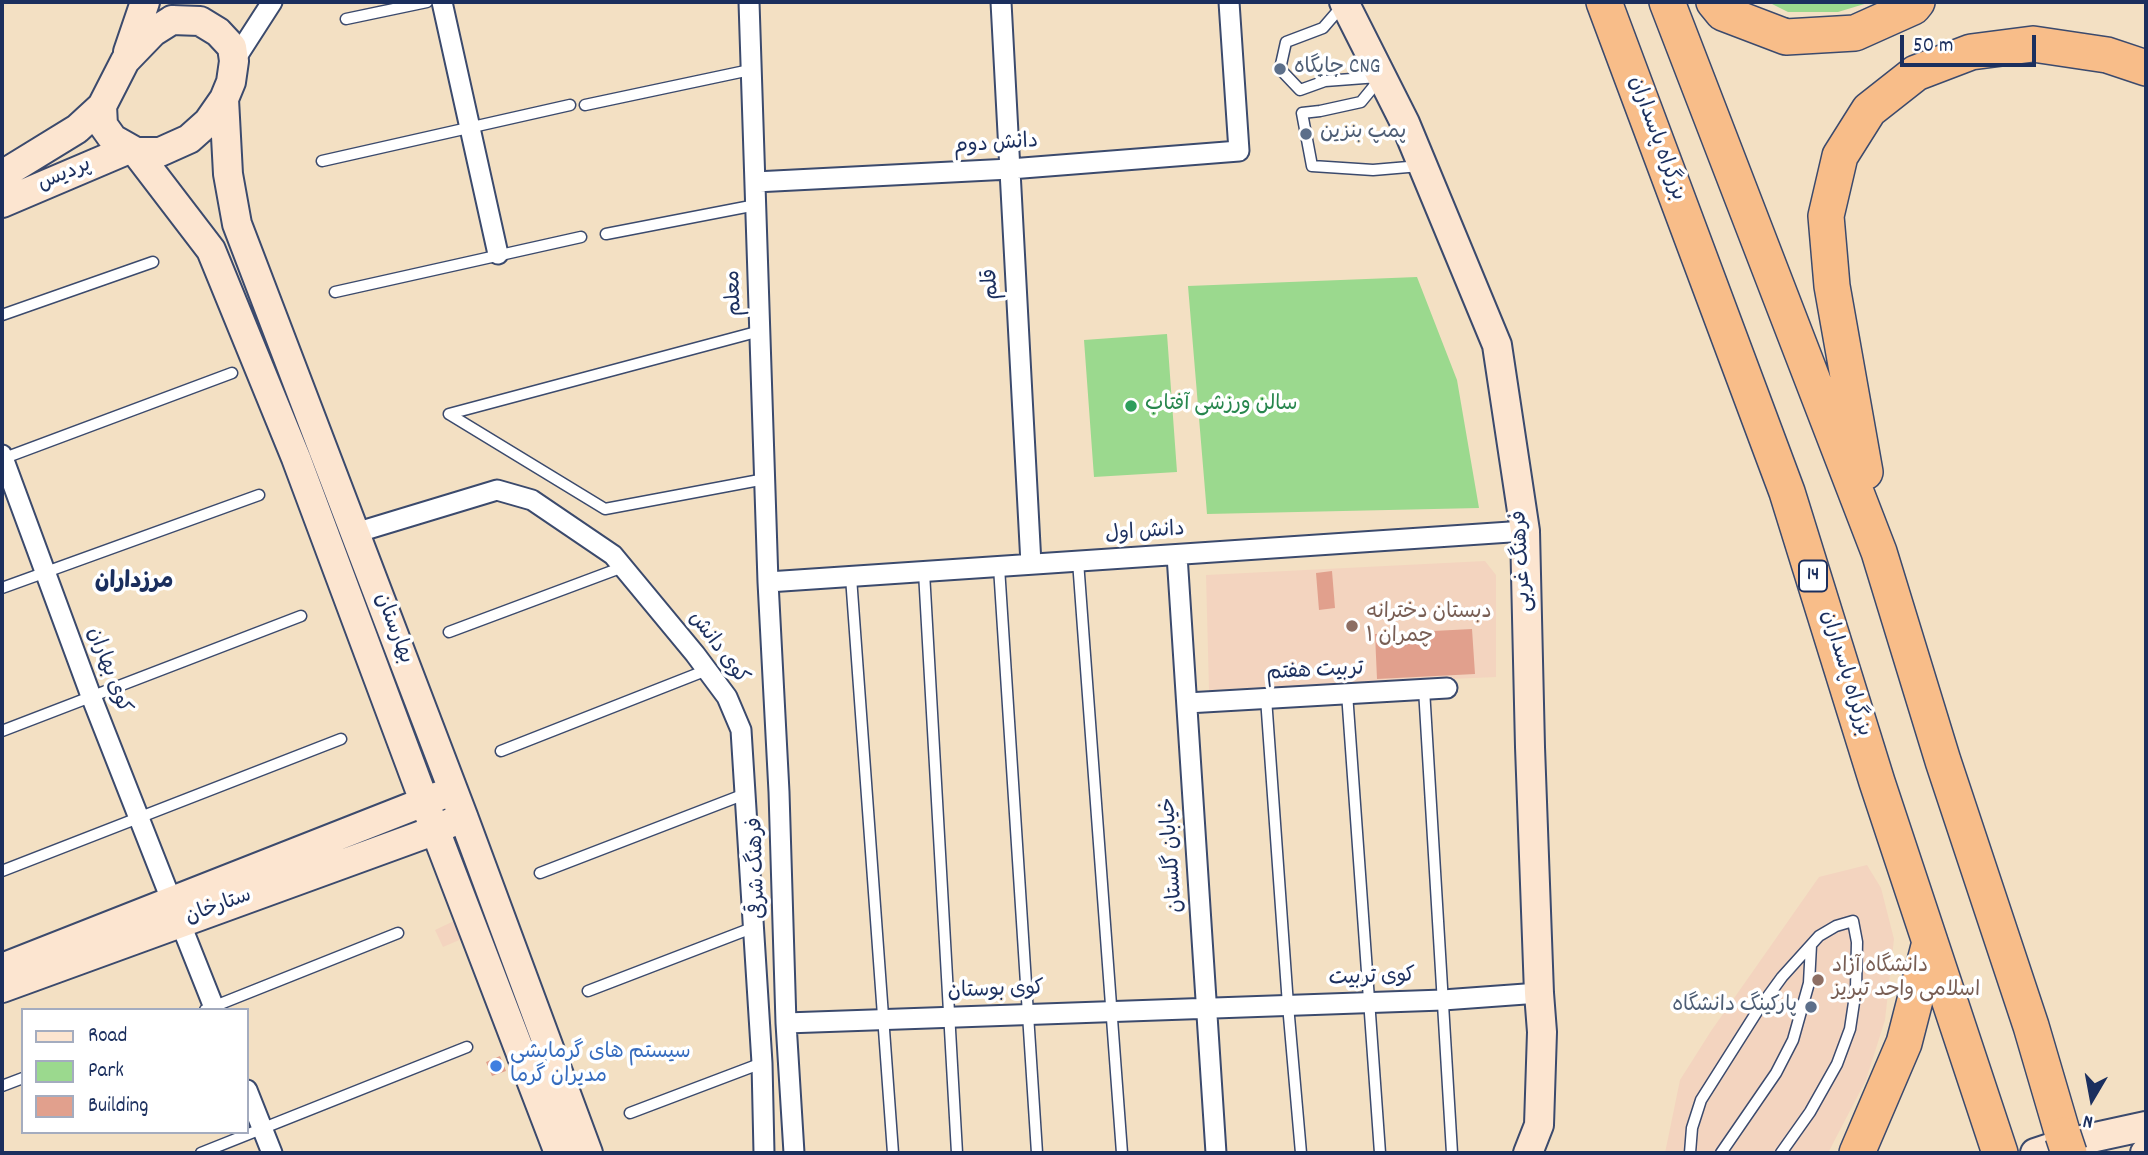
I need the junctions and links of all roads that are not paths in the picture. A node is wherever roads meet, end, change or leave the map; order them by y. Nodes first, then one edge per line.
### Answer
1 (145, 2) edge
2 (272, 2) edge
3 (427, 2) edge
4 (442, 2) edge
5 (749, 2) edge
6 (1001, 2) edge
7 (1230, 2) edge
8 (1344, 2) edge
9 (1667, 2) edge
10 (1714, 2) edge
11 (1917, 2) edge
12 (1604, 3) edge
13 (200, 13) edge
14 (346, 19) dead end
15 (125, 61) junction
16 (234, 61) junction
17 (2146, 68) edge
18 (750, 70) junction
19 (1382, 77) junction
20 (224, 99) junction
21 (570, 105) dead end
22 (585, 105) dead end
23 (102, 106) junction
24 (470, 128) junction
25 (132, 150) junction
26 (322, 161) dead end
27 (1423, 166) junction
28 (1010, 169) junction
29 (2, 175) edge
30 (755, 182) junction
31 (2, 203) edge
32 (756, 205) junction
33 (606, 234) dead end
34 (581, 237) dead end
35 (498, 254) junction
36 (153, 262) dead end
37 (335, 292) dead end
38 (2, 314) edge
39 (760, 331) junction
40 (232, 373) dead end
41 (2, 458) edge
42 (765, 478) junction
43 (259, 495) dead end
44 (1525, 531) junction
45 (355, 533) junction
46 (1879, 552) junction
47 (1177, 555) junction
48 (1078, 561) junction
49 (1031, 564) junction
50 (623, 567) junction
51 (999, 567) junction
52 (45, 572) junction
53 (925, 572) junction
54 (851, 577) junction
55 (768, 582) junction
56 (2, 588) edge
57 (301, 616) dead end
58 (449, 632) dead end
59 (707, 670) junction
60 (1447, 688) dead end
61 (1424, 689) junction
62 (1347, 694) junction
63 (91, 696) junction
64 (1266, 698) junction
65 (1187, 703) junction
66 (2, 731) edge
67 (341, 739) dead end
68 (501, 751) dead end
69 (745, 794) junction
70 (424, 801) junction
71 (458, 803) junction
72 (139, 819) junction
73 (436, 830) junction
74 (2, 871) edge
75 (540, 873) dead end
76 (176, 912) junction
77 (752, 928) junction
78 (398, 933) dead end
79 (1930, 942) junction
80 (1811, 945) junction
81 (2, 968) edge
82 (2, 988) edge
83 (588, 991) dead end
84 (1539, 993) junction
85 (1443, 999) junction
86 (1369, 1002) junction
87 (1288, 1005) junction
88 (211, 1008) edge
89 (213, 1008) edge
90 (1207, 1008) junction
91 (1112, 1011) junction
92 (1028, 1014) junction
93 (950, 1017) junction
94 (883, 1018) junction
95 (786, 1023) junction
96 (467, 1047) dead end
97 (762, 1063) junction
98 (21, 1079) edge
99 (2, 1086) edge
100 (248, 1093) edge
101 (630, 1113) dead end
102 (2146, 1126) edge
103 (262, 1129) junction
104 (2056, 1147) edge
105 (201, 1153) edge
106 (272, 1153) edge
107 (559, 1153) edge
108 (588, 1153) edge
109 (764, 1153) edge
110 (794, 1153) edge
111 (893, 1153) edge
112 (957, 1153) edge
113 (1037, 1153) edge
114 (1122, 1153) edge
115 (1216, 1153) edge
116 (1301, 1153) edge
117 (1380, 1153) edge
118 (1452, 1153) edge
119 (1528, 1153) edge
120 (1690, 1153) edge
121 (1721, 1153) edge
122 (1781, 1153) edge
123 (1857, 1153) edge
124 (2000, 1153) edge

1 - 15 street
2 - 16 street
3 - 14 lane
4 - 24 street
5 - 18 street, معلم
6 - 28 street, قلم
7 - 28 street, دانش دوم
8 - 19 street, فرهنگ غربی
8 - 19 lane
9 - 46 highway
10 - 11 highway
12 - 79 highway, بزرگراه پاسداران / 14
13 - 15 street
13 - 16 street
15 - 23 street
16 - 20 street
17 - 46 highway
18 - 22 lane
18 - 30 street, معلم
19 - 27 street, فرهنگ غربی
19 - 27 lane
20 - 25 street
20 - 45 street, بهارستان
21 - 24 lane
23 - 25 street
23 - 29 street, پردیس
24 - 26 lane
24 - 35 street
25 - 31 street, پردیس
25 - 70 street, بهارستان
27 - 44 street, فرهنگ غربی
28 - 30 street, دانش دوم
28 - 49 street, قلم
30 - 32 street, معلم
32 - 33 lane
32 - 39 street, معلم
34 - 35 lane
35 - 37 lane
36 - 38 lane
39 - 42 street, معلم
39 - 42 lane
40 - 41 lane
41 - 52 street, کوی بهاران
42 - 55 street, معلم
43 - 52 lane
44 - 47 street, دانش اول
44 - 84 street, فرهنگ غربی
45 - 50 street, کوی دانش
45 - 71 street, بهارستان
46 - 104 highway
47 - 48 street, دانش اول
47 - 65 street, خیابان گلستان
48 - 49 street, دانش اول
48 - 91 lane
49 - 51 street, دانش اول
50 - 58 lane
50 - 59 street, کوی دانش
51 - 53 street, دانش اول
51 - 92 lane
52 - 56 lane
52 - 63 street, کوی بهاران
53 - 54 street, دانش اول
53 - 93 lane
54 - 55 street, دانش اول
54 - 94 lane
55 - 95 street, فرهنگ شرقی
57 - 63 lane
59 - 68 lane
59 - 69 street, کوی دانش
60 - 61 street, تربیت هفتم
61 - 62 street, تربیت هفتم
61 - 85 lane
62 - 64 street, تربیت هفتم
62 - 86 lane
63 - 66 lane
63 - 72 street, کوی بهاران
64 - 65 street, تربیت هفتم
64 - 87 lane
65 - 90 street, خیابان گلستان
67 - 72 lane
69 - 75 lane
69 - 77 street, کوی دانش
70 - 71 street, ستارخان
70 - 73 street, بهارستان
70 - 76 street, ستارخان
71 - 73 street, ستارخان
71 - 108 street, بهارستان
72 - 74 lane
72 - 76 street, کوی بهاران
73 - 76 street, ستارخان
73 - 107 street, بهارستان
76 - 81 street, ستارخان
76 - 82 street, ستارخان
76 - 88 street, کوی بهاران
77 - 83 lane
77 - 97 street, کوی دانش
78 - 89 lane
79 - 123 highway
79 - 124 highway, بزرگراه پاسداران / 14
80 - 120 lane
80 - 121 lane
80 - 122 lane
84 - 85 street, کوی تربیت
84 - 119 street, فرهنگ غربی
85 - 86 street, کوی تربیت
85 - 118 lane
86 - 87 street, کوی تربیت
86 - 117 lane
87 - 90 street, کوی تربیت
87 - 116 lane
90 - 91 street, کوی بوستان
90 - 115 street, خیابان گلستان
91 - 92 street, کوی بوستان
91 - 114 lane
92 - 93 street, کوی بوستان
92 - 113 lane
93 - 94 street, کوی بوستان
93 - 112 lane
94 - 95 street, کوی بوستان
94 - 111 lane
95 - 110 street, فرهنگ شرقی
96 - 103 lane
97 - 101 lane
97 - 109 street, کوی دانش
98 - 99 lane
100 - 103 street
102 - 104 street
103 - 105 lane
103 - 106 street

